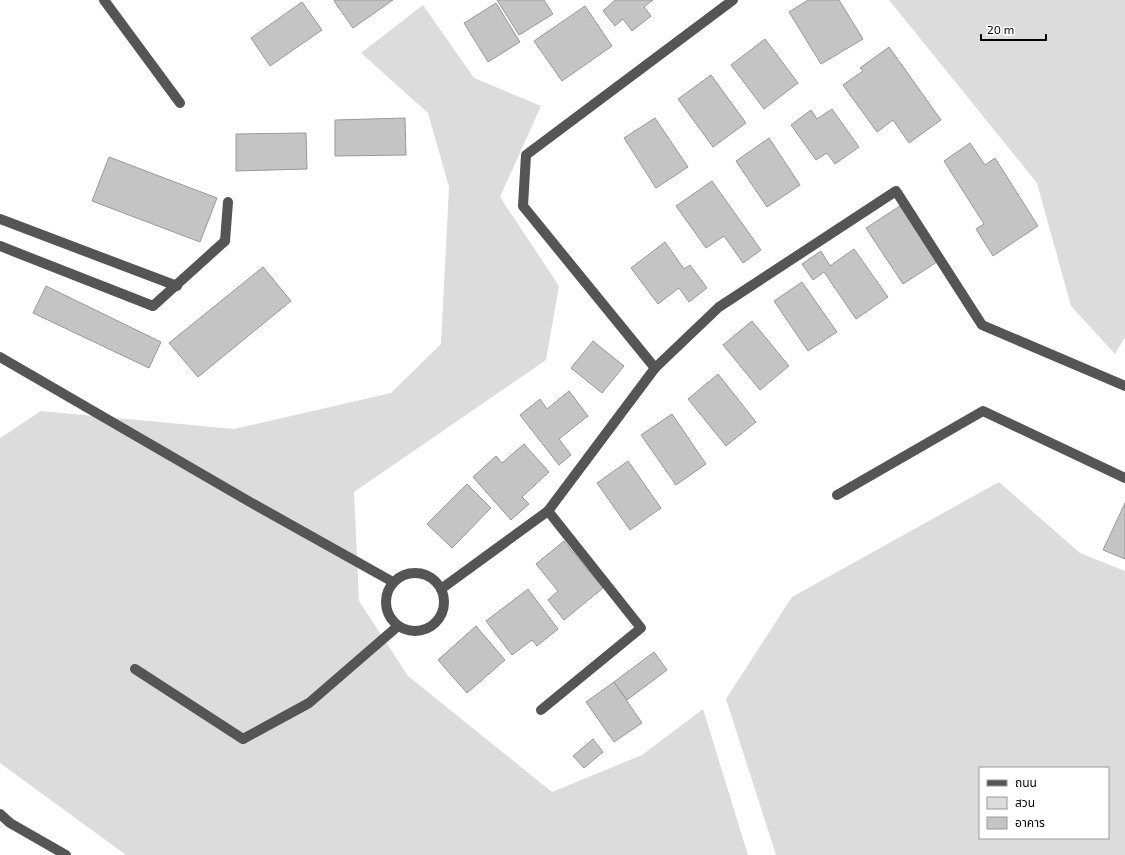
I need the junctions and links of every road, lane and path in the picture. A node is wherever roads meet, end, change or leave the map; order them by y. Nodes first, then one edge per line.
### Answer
1 (104, 0) edge
2 (733, 0) edge
3 (180, 103) dead end
4 (228, 202) dead end
5 (0, 219) edge
6 (0, 246) edge
7 (177, 286) junction
8 (0, 357) edge
9 (655, 368) junction
10 (1125, 386) edge
11 (1125, 478) edge
12 (837, 495) dead end
13 (548, 511) junction
14 (393, 582) junction
15 (441, 589) junction
16 (398, 626) junction
17 (135, 669) dead end
18 (541, 710) dead end
19 (0, 814) edge
20 (66, 855) edge

1 - 3 street
2 - 9 street
4 - 7 street
5 - 7 street
6 - 7 street
8 - 14 street
9 - 10 street
9 - 13 street
11 - 12 street
13 - 15 street
13 - 18 street
14 - 15 street
14 - 16 street
15 - 16 street
16 - 17 street
19 - 20 street

